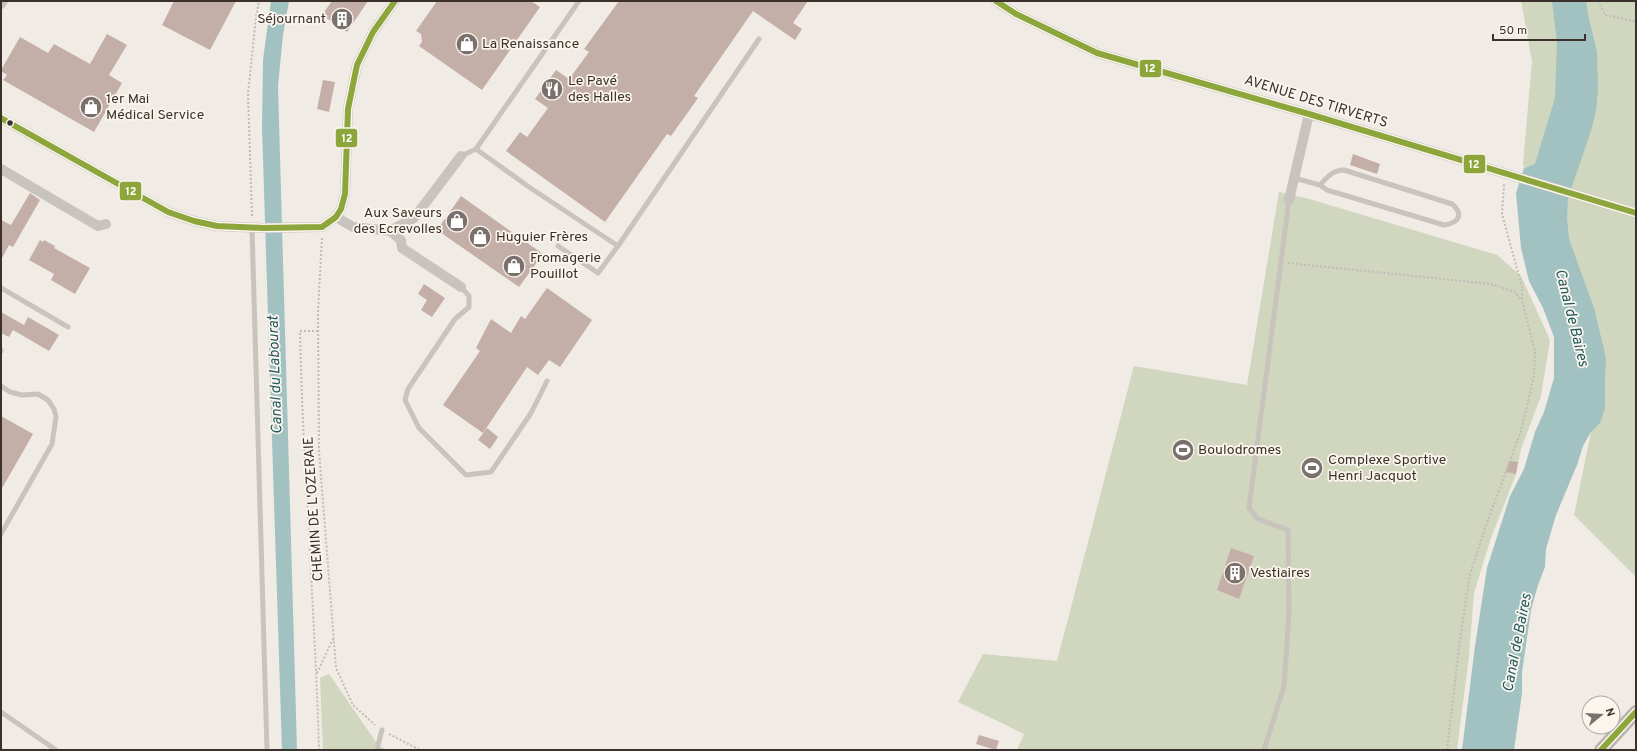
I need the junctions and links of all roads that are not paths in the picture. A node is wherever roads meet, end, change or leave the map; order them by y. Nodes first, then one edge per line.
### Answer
1 (3, 1) edge
2 (395, 1) edge
3 (579, 1) edge
4 (996, 1) edge
5 (1, 4) edge
6 (759, 39) dead end
7 (1309, 114) junction
8 (1, 118) edge
9 (476, 149) junction
10 (461, 156) joint
11 (1, 169) edge
12 (1294, 178) junction
13 (1320, 185) junction
14 (1289, 200) joint
15 (1636, 214) edge
16 (336, 217) junction
17 (106, 224) dead end
18 (252, 228) junction
19 (390, 231) junction
20 (558, 246) dead end
21 (618, 246) junction
22 (461, 287) joint
23 (1, 288) edge
24 (68, 327) dead end
25 (547, 381) dead end
26 (1, 386) edge
27 (1, 534) edge
28 (1, 712) edge
29 (1636, 712) edge
30 (382, 730) road end
31 (56, 750) edge
32 (267, 750) edge
33 (378, 750) edge
34 (1264, 750) edge
35 (1602, 750) edge

1 - 5 street
2 - 16 street
3 - 9 lane
4 - 7 street, AVENUE DES TIRVERTS
6 - 21 lane
7 - 12 street
7 - 15 street, AVENUE DES TIRVERTS
8 - 18 street
9 - 10 lane
9 - 21 lane
10 - 19 street
11 - 17 street
12 - 13 lane
12 - 14 street
13 - 13 lane
14 - 34 lane
16 - 18 street
16 - 19 street
18 - 32 lane
19 - 22 street
20 - 21 lane
22 - 25 lane
23 - 24 lane
26 - 27 lane
28 - 31 lane
29 - 35 main road
30 - 33 lane

